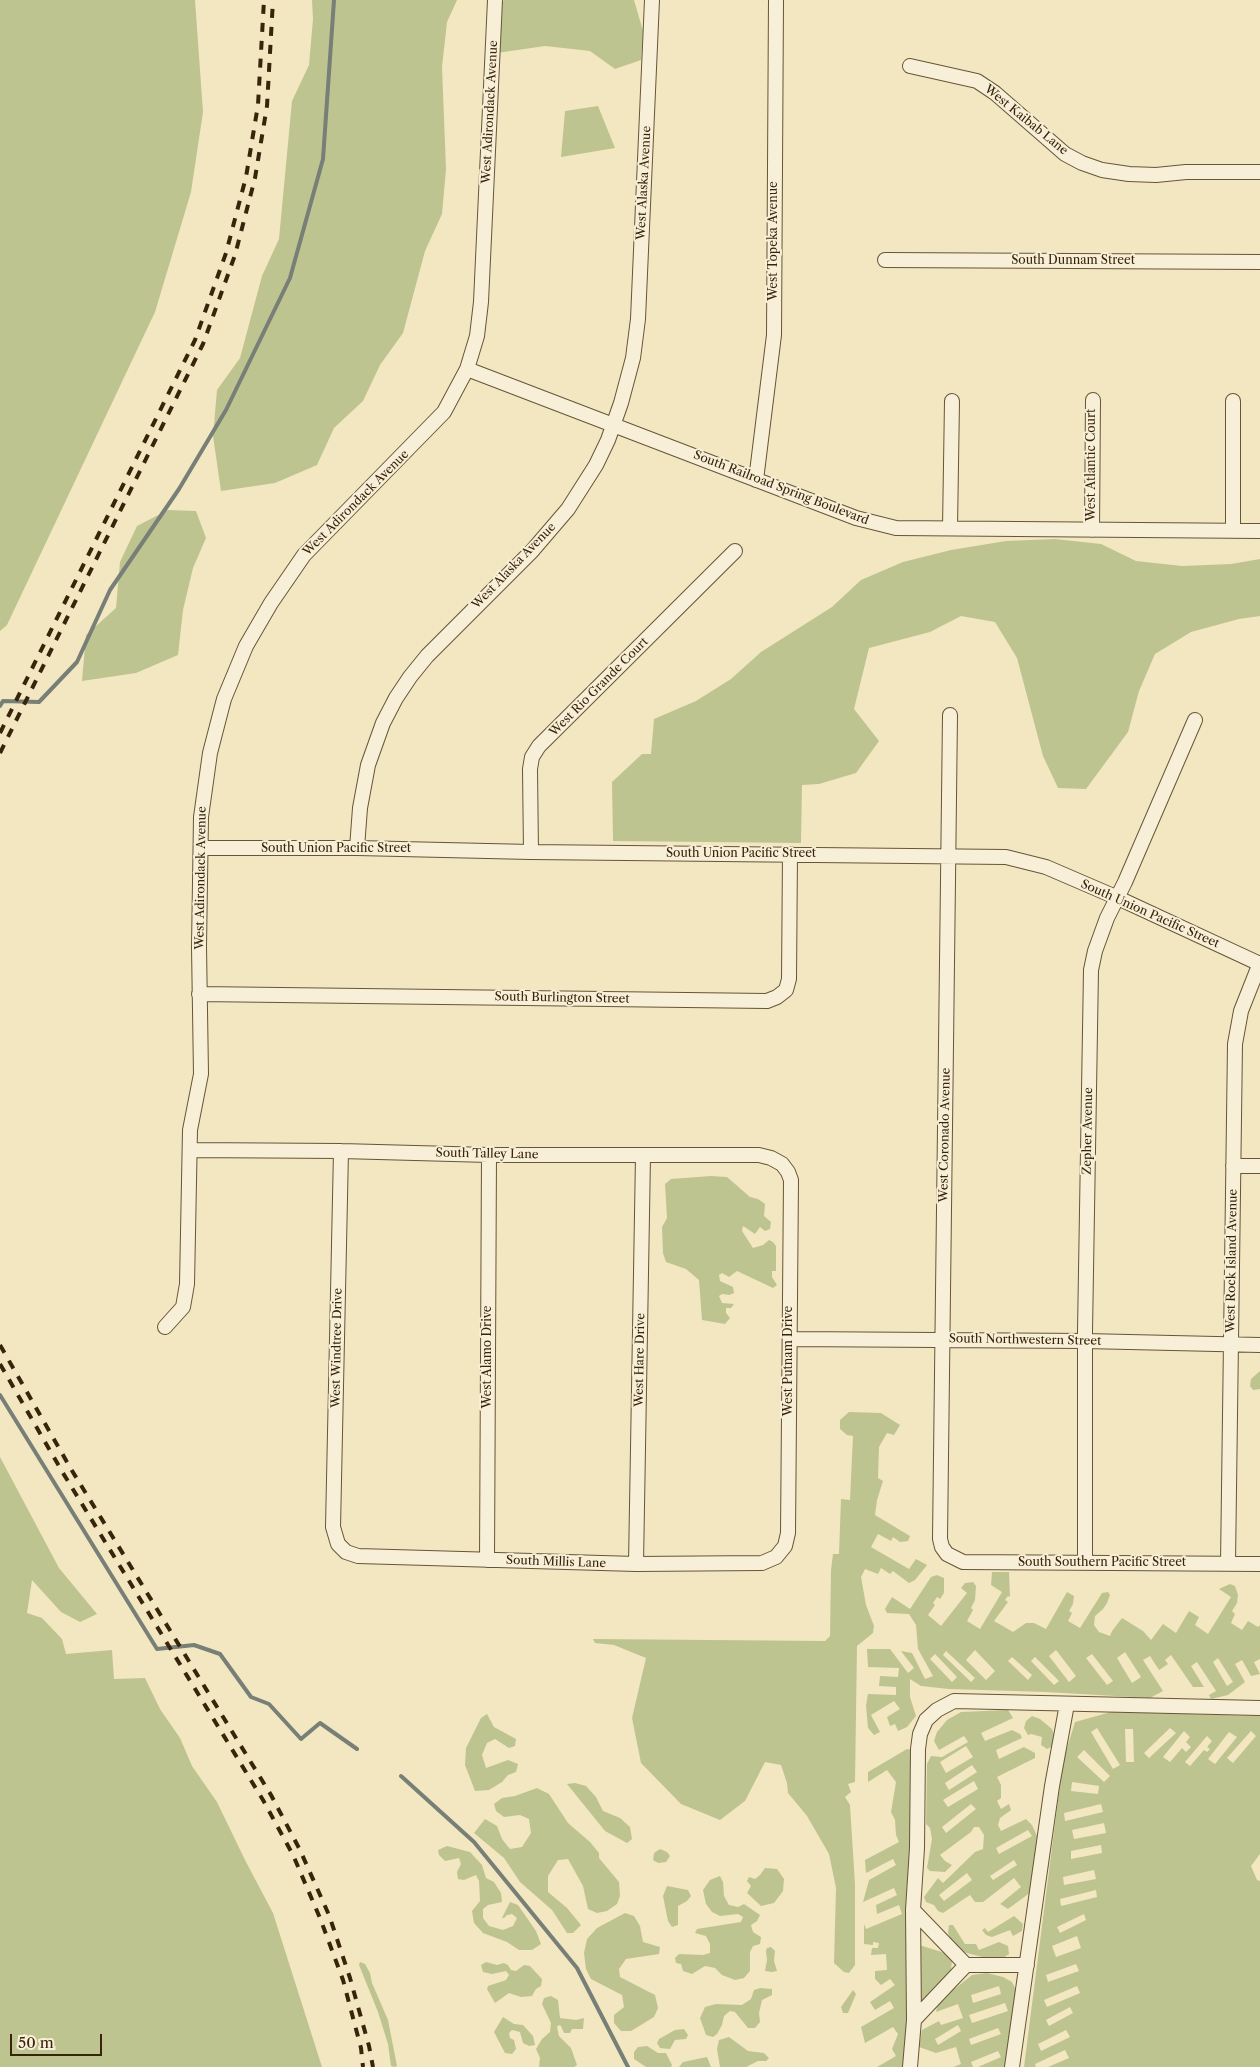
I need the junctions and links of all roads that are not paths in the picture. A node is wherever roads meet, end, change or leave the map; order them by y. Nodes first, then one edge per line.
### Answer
1 (495, 0) edge
2 (652, 0) edge
3 (776, 0) edge
4 (910, 66) dead end
5 (1260, 172) edge
6 (885, 260) dead end
7 (1260, 262) edge
8 (467, 369) junction
9 (1093, 400) dead end
10 (952, 401) dead end
11 (1233, 401) dead end
12 (614, 424) junction
13 (756, 480) junction
14 (950, 528) junction
15 (1092, 530) junction
16 (1233, 530) junction
17 (1260, 530) edge
18 (736, 552) dead end
19 (950, 715) dead end
20 (1195, 720) dead end
21 (201, 848) junction
22 (357, 848) junction
23 (531, 852) junction
24 (790, 854) junction
25 (949, 856) junction
26 (1118, 898) junction
27 (1260, 964) edge
28 (199, 994) junction
29 (190, 1150) junction
30 (341, 1151) junction
31 (489, 1155) junction
32 (642, 1156) junction
33 (782, 1164) joint
34 (1233, 1166) junction
35 (1260, 1166) edge
36 (165, 1327) dead end
37 (790, 1339) junction
38 (943, 1339) junction
39 (1085, 1340) junction
40 (1231, 1345) junction
41 (1260, 1345) edge
42 (338, 1544) joint
43 (947, 1554) joint
44 (776, 1557) joint
45 (487, 1560) junction
46 (1085, 1562) junction
47 (1228, 1563) junction
48 (636, 1564) junction
49 (1260, 1564) edge
50 (1067, 1704) junction
51 (1260, 1708) edge
52 (913, 1910) junction
53 (966, 1964) junction
54 (1027, 1965) junction
55 (914, 2020) junction
56 (910, 2067) edge
57 (1012, 2067) edge

1 - 8 street, West Adirondack Avenue
2 - 12 street, West Alaska Avenue
3 - 13 street, West Topeka Avenue
4 - 5 street, West Kaibab Lane
6 - 7 street, South Dunnam Street
8 - 12 street, South Railroad Spring Boulevard
8 - 21 street, West Adirondack Avenue
9 - 15 street, West Atlantic Court
10 - 14 street
11 - 16 street
12 - 13 street, South Railroad Spring Boulevard
12 - 22 street, West Alaska Avenue
13 - 14 street, South Railroad Spring Boulevard
14 - 15 street, South Railroad Spring Boulevard
15 - 16 street, South Railroad Spring Boulevard
16 - 17 street, South Railroad Spring Boulevard
18 - 23 street, West Rio Grande Court
19 - 25 street, West Coronado Avenue
20 - 26 street, Zepher Avenue
21 - 22 street, South Union Pacific Street
21 - 28 street, West Adirondack Avenue
22 - 23 street, South Union Pacific Street
23 - 24 street, South Union Pacific Street
24 - 25 street, South Union Pacific Street
24 - 28 street, South Burlington Street
25 - 26 street, South Union Pacific Street
25 - 38 street, West Coronado Avenue
26 - 27 street, South Union Pacific Street
26 - 39 street, Zepher Avenue
27 - 34 street, West Rock Island Avenue
28 - 29 street, West Adirondack Avenue
29 - 30 street, South Talley Lane
29 - 36 street, West Adirondack Avenue
30 - 31 street, South Talley Lane
30 - 42 street, West Windtree Drive
31 - 32 street, South Talley Lane
31 - 45 street, West Alamo Drive
32 - 33 street, South Talley Lane
32 - 48 street, West Hare Drive
33 - 37 street, West Putnam Drive
34 - 35 street
34 - 40 street, West Rock Island Avenue
37 - 38 street, South Northwestern Street
37 - 44 street, West Putnam Drive
38 - 39 street, South Northwestern Street
38 - 43 street, West Coronado Avenue
39 - 40 street, South Northwestern Street
39 - 46 street, Zepher Avenue
40 - 41 street, South Northwestern Street
40 - 47 street, West Rock Island Avenue
42 - 45 street, South Millis Lane
43 - 46 street, South Southern Pacific Street
44 - 48 street, South Millis Lane
45 - 48 street, South Millis Lane
46 - 47 street, South Southern Pacific Street
47 - 49 street, South Southern Pacific Street
50 - 51 street
50 - 52 street
50 - 54 street
52 - 53 street
52 - 55 street
53 - 54 street
53 - 55 street
54 - 57 street
55 - 56 street

